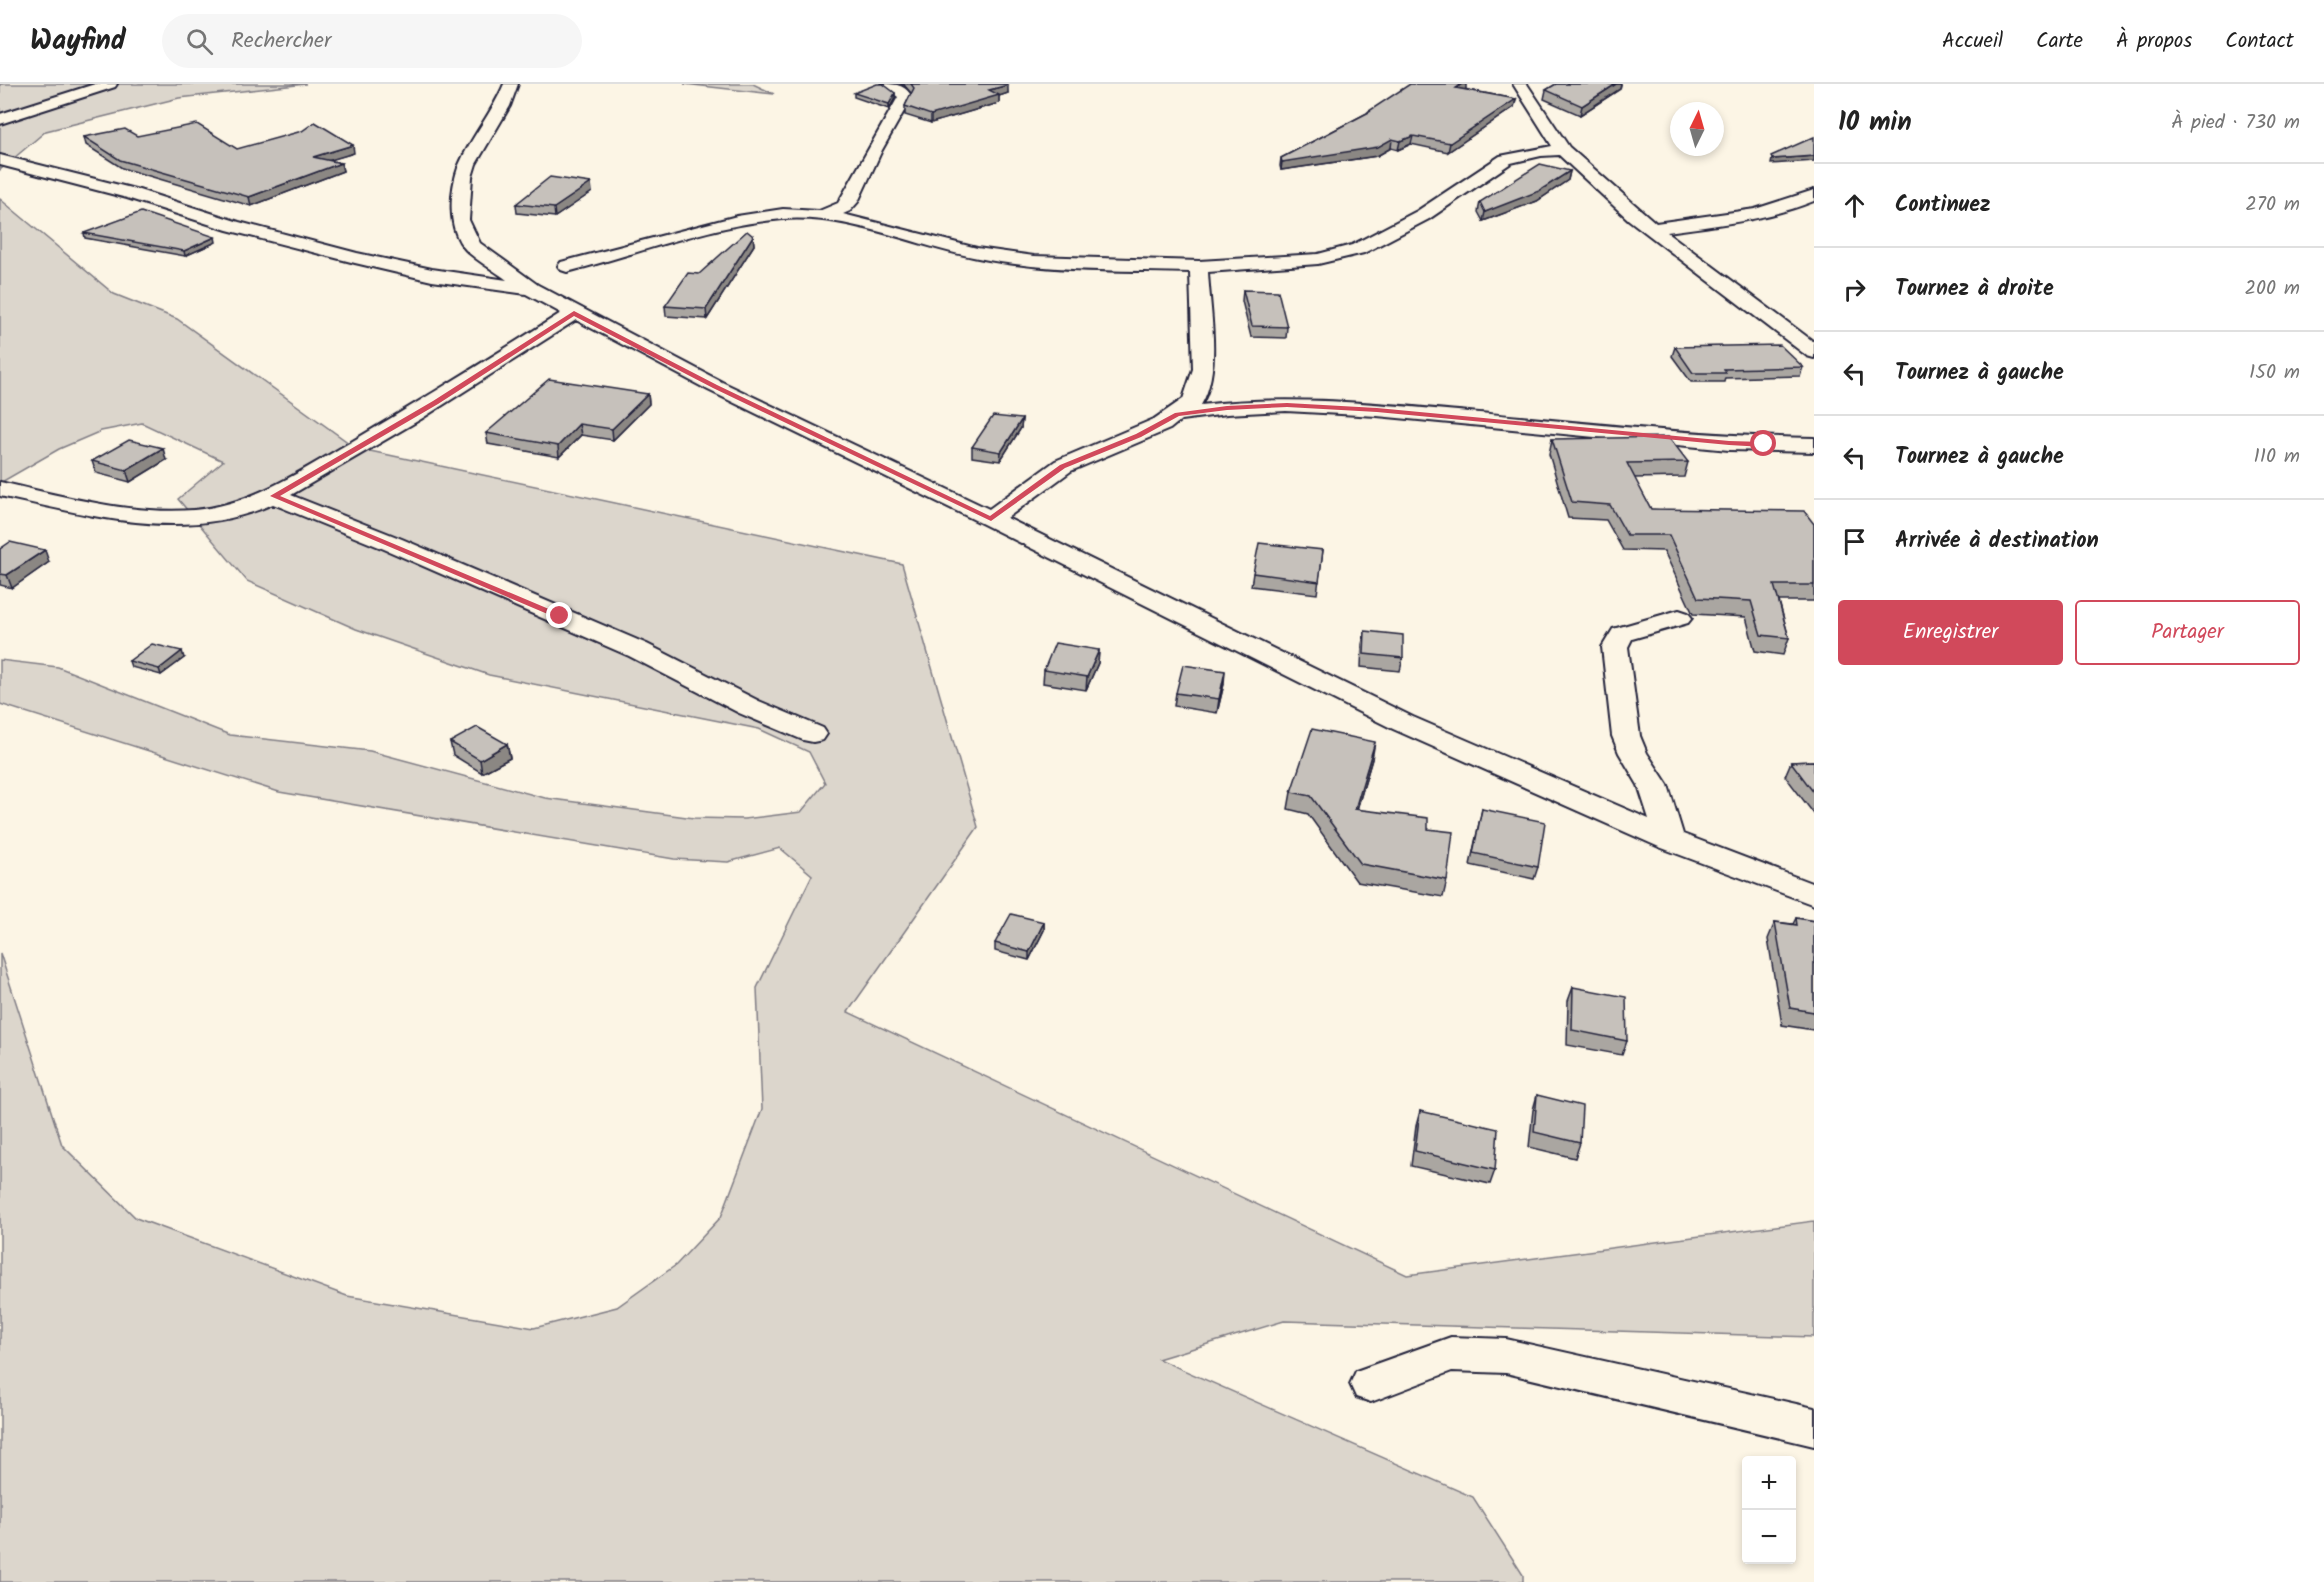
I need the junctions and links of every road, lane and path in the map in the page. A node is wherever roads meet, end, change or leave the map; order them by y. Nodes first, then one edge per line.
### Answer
1 (110, 84) edge
2 (511, 84) edge
3 (888, 84) edge
4 (1520, 84) edge
5 (0, 119) edge
6 (1563, 150) junction
7 (0, 160) edge
8 (1814, 195) edge
9 (823, 215) junction
10 (1652, 229) junction
11 (567, 266) dead end
12 (1199, 267) junction
13 (531, 289) junction
14 (574, 313) junction
15 (1814, 352) edge
16 (1178, 414) junction
17 (1814, 445) edge
18 (0, 489) edge
19 (274, 496) junction
20 (991, 519) junction
21 (1679, 618) dead end
22 (813, 734) dead end
23 (1670, 840) junction
24 (1814, 895) edge
25 (1371, 1384) dead end
26 (1814, 1427) edge

1 - 5 street
2 - 13 street
3 - 9 street
4 - 6 street
6 - 10 street
6 - 12 street
7 - 13 street
8 - 10 street
9 - 11 street
9 - 12 street
10 - 15 street
12 - 16 street
13 - 14 street
14 - 19 street
14 - 20 street
16 - 17 street
16 - 20 street
18 - 19 street
19 - 22 street
20 - 23 street
21 - 23 street
23 - 24 street
25 - 26 street

